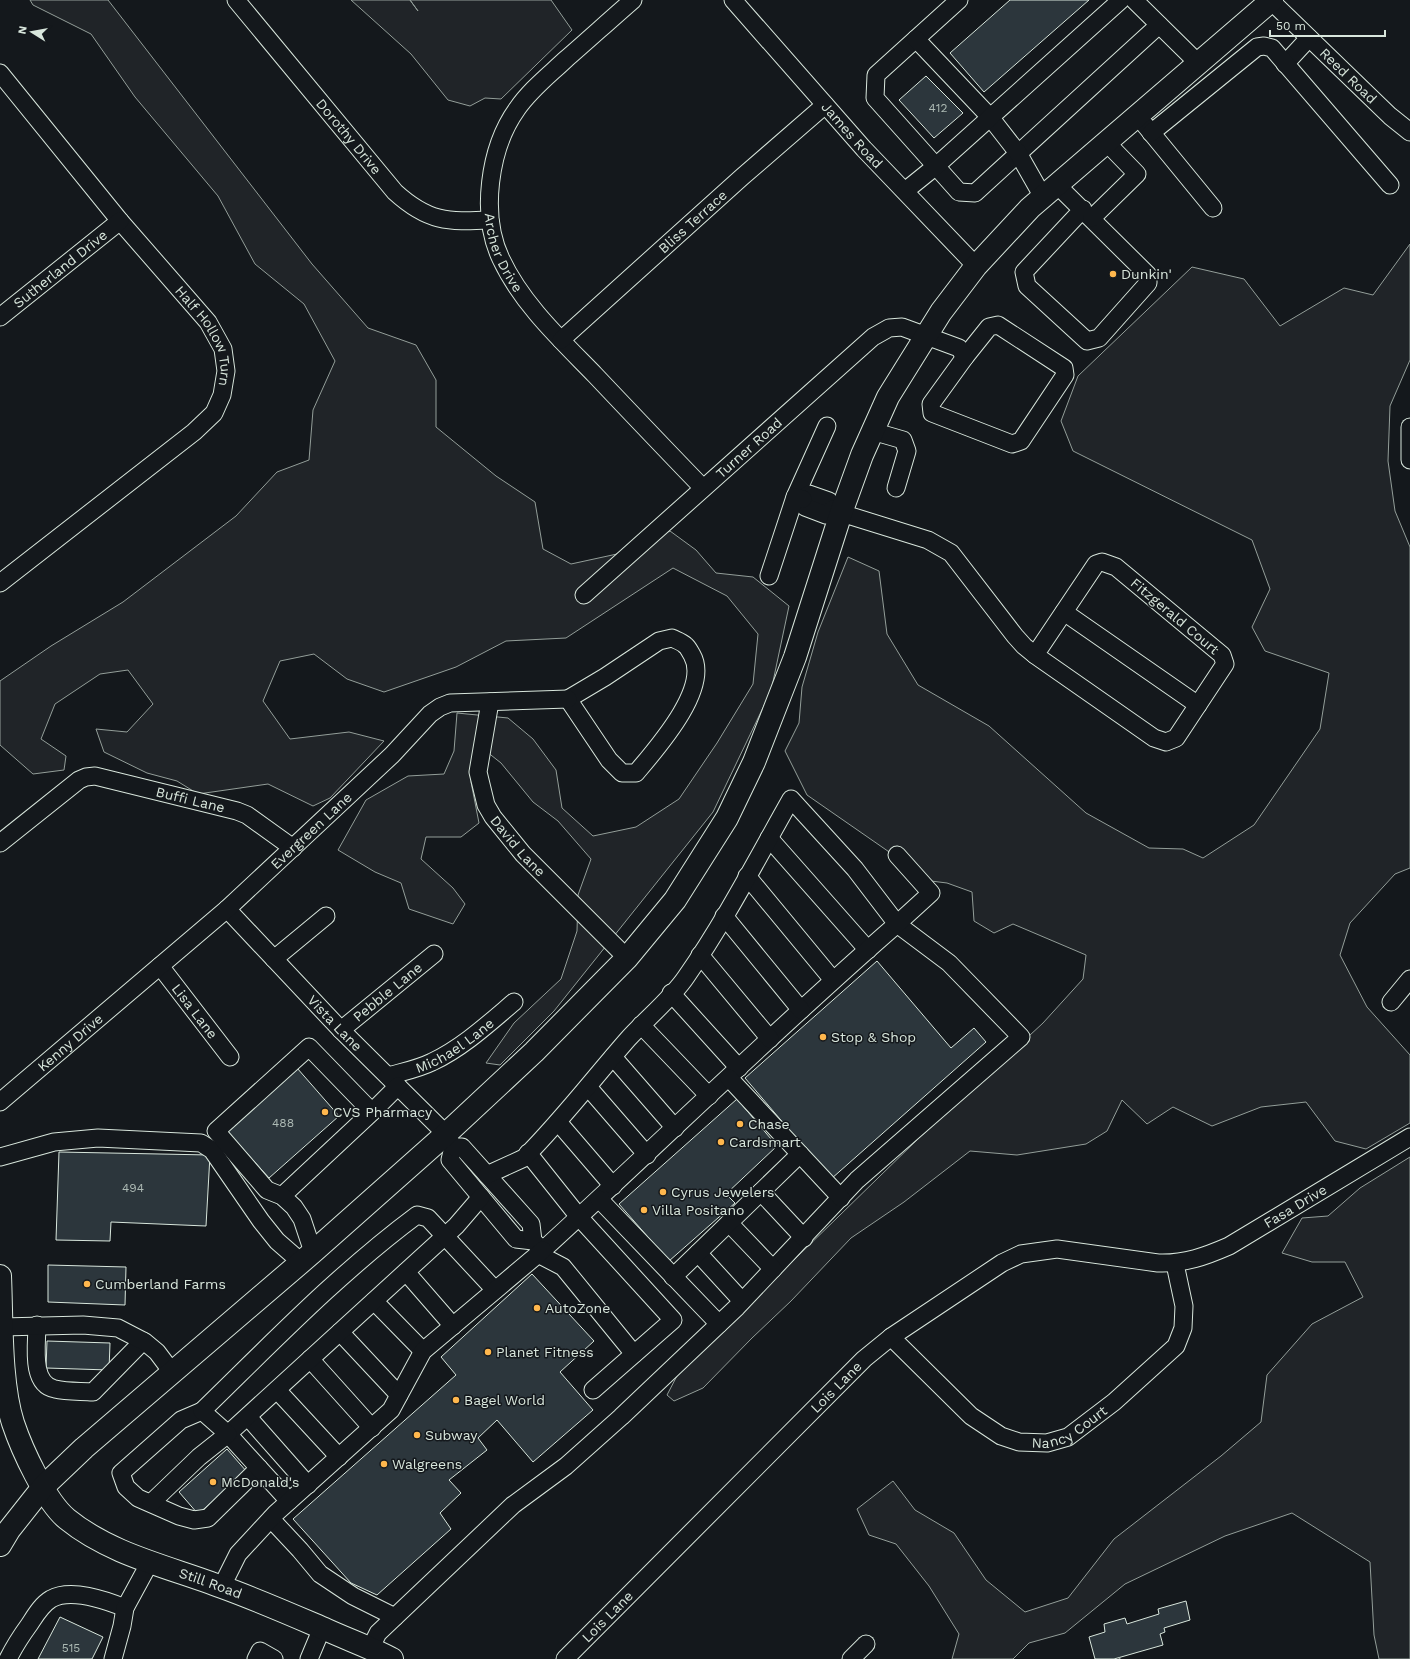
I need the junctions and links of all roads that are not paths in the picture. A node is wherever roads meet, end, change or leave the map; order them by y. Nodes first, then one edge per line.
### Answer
1 (236, 0) edge
2 (633, 0) edge
3 (959, 0) edge
4 (1121, 0) edge
5 (1134, 0) edge
6 (1271, 0) edge
7 (742, 3) edge
8 (1159, 25) junction
9 (1309, 38) junction
10 (916, 39) junction
11 (1198, 63) junction
12 (1285, 64) junction
13 (0, 73) edge
14 (825, 105) junction
15 (1137, 115) junction
16 (990, 117) junction
17 (1410, 132) edge
18 (1151, 133) junction
19 (1106, 142) junction
20 (1018, 153) junction
21 (936, 166) junction
22 (1390, 185) dead end
23 (905, 191) junction
24 (1050, 191) junction
25 (1213, 208) dead end
26 (1088, 214) junction
27 (120, 220) junction
28 (490, 220) junction
29 (976, 266) junction
30 (0, 317) edge
31 (925, 335) junction
32 (561, 340) junction
33 (965, 357) junction
34 (827, 426) dead end
35 (1410, 427) edge
36 (872, 431) junction
37 (1410, 460) edge
38 (703, 488) junction
39 (896, 488) dead end
40 (799, 498) junction
41 (837, 511) junction
42 (769, 576) dead end
43 (0, 583) edge
44 (584, 595) dead end
45 (1064, 612) junction
46 (1036, 654) junction
47 (568, 699) junction
48 (490, 702) junction
49 (1198, 705) junction
50 (769, 838) junction
51 (0, 843) edge
52 (293, 848) junction
53 (897, 855) dead end
54 (747, 876) junction
55 (227, 909) junction
56 (326, 916) dead end
57 (724, 916) junction
58 (897, 924) junction
59 (868, 950) junction
60 (434, 954) dead end
61 (700, 955) junction
62 (627, 958) junction
63 (274, 959) junction
64 (160, 966) junction
65 (1410, 979) edge
66 (833, 980) junction
67 (140, 983) joint
68 (672, 993) junction
69 (514, 1002) dead end
70 (1391, 1002) dead end
71 (801, 1010) junction
72 (641, 1025) junction
73 (341, 1030) junction
74 (770, 1039) junction
75 (230, 1057) dead end
76 (613, 1057) junction
77 (734, 1073) junction
78 (393, 1081) junction
79 (588, 1087) junction
80 (709, 1096) junction
81 (0, 1102) edge
82 (372, 1112) junction
83 (558, 1122) junction
84 (676, 1128) junction
85 (1410, 1138) edge
86 (449, 1141) junction
87 (800, 1154) junction
88 (526, 1155) junction
89 (647, 1155) junction
90 (0, 1157) edge
91 (487, 1175) junction
92 (613, 1186) junction
93 (761, 1192) junction
94 (282, 1196) junction
95 (481, 1197) junction
96 (841, 1198) junction
97 (599, 1199) junction
98 (579, 1217) junction
99 (729, 1223) junction
100 (446, 1235) junction
101 (804, 1238) junction
102 (538, 1248) junction
103 (698, 1252) junction
104 (307, 1257) junction
105 (1175, 1264) junction
106 (773, 1269) junction
107 (406, 1272) junction
108 (0, 1276) edge
109 (673, 1277) junction
110 (495, 1290) junction
111 (374, 1301) junction
112 (742, 1301) junction
113 (719, 1324) junction
114 (37, 1325) junction
115 (453, 1326) junction
116 (2, 1327) junction
117 (340, 1332) junction
118 (891, 1337) junction
119 (143, 1341) junction
120 (423, 1351) junction
121 (634, 1354) junction
122 (310, 1360) junction
123 (172, 1372) junction
124 (277, 1390) junction
125 (593, 1390) dead end
126 (399, 1395) junction
127 (202, 1410) junction
128 (248, 1417) junction
129 (372, 1428) junction
130 (228, 1434) junction
131 (339, 1457) junction
132 (259, 1468) junction
133 (308, 1485) junction
134 (43, 1488) junction
135 (289, 1501) junction
136 (151, 1503) junction
137 (271, 1519) junction
138 (3, 1533) edge
139 (150, 1562) junction
140 (222, 1586) junction
141 (125, 1608) junction
142 (395, 1617) junction
143 (322, 1628) junction
144 (866, 1644) dead end
145 (370, 1649) junction
146 (8, 1659) edge
147 (113, 1659) edge
148 (256, 1659) edge
149 (274, 1659) edge
150 (309, 1659) edge
151 (392, 1659) edge
152 (565, 1659) edge
153 (851, 1659) edge

1 - 28 street, Dorothy Drive
2 - 28 street, Archer Drive
3 - 10 street
4 - 16 street
5 - 8 street
6 - 9 street, Reed Road
6 - 11 main road
7 - 14 street, James Road
8 - 11 street
8 - 20 street
9 - 12 street
9 - 17 street, Reed Road
10 - 16 street
10 - 21 street
11 - 15 main road
12 - 18 street
12 - 22 street
13 - 27 street, Half Hollow Turn
14 - 23 street, James Road
14 - 32 street, Bliss Terrace
15 - 18 street
15 - 19 main road
16 - 20 street
16 - 21 street
18 - 25 street
19 - 24 main road
19 - 26 street
20 - 21 street
20 - 24 street
21 - 23 street
23 - 29 street, James Road
24 - 26 street
24 - 29 main road
26 - 26 street
27 - 30 street, Sutherland Drive
27 - 43 street, Half Hollow Turn
28 - 32 street, Archer Drive
29 - 31 main road
31 - 33 street, Turner Road
31 - 36 main road
31 - 38 street, Turner Road
32 - 38 street, Archer Drive
33 - 33 street
34 - 40 street
35 - 37 street
36 - 39 street
36 - 41 main road
38 - 44 street, Turner Road
40 - 41 street
40 - 42 street
41 - 46 street, Fitzgerald Court
41 - 62 main road
45 - 46 street, Fitzgerald Court
45 - 49 street
45 - 49 street, Fitzgerald Court
46 - 49 street, Fitzgerald Court
47 - 47 street
47 - 48 street, Evergreen Lane
48 - 52 street, Evergreen Lane
48 - 62 street, David Lane
50 - 54 street
50 - 58 street
50 - 59 street
51 - 52 street, Buffi Lane
52 - 55 street, Evergreen Lane
53 - 58 street
54 - 57 street
54 - 66 street
55 - 63 street, Vista Lane
55 - 64 street, Evergreen Lane
56 - 63 street
57 - 61 street
57 - 71 street
58 - 59 street
58 - 96 street
59 - 66 street
60 - 73 street, Pebble Lane
61 - 68 street
61 - 74 street
62 - 86 main road
63 - 73 street, Vista Lane
64 - 67 street, Evergreen Lane
64 - 75 street, Lisa Lane
65 - 70 street
66 - 71 street
67 - 81 street, Kenny Drive
68 - 72 street
68 - 77 street
69 - 78 street, Michael Lane
71 - 74 street
72 - 76 street
72 - 80 street
73 - 78 street, Vista Lane
74 - 77 street
76 - 79 street
76 - 84 street
77 - 80 street
77 - 87 street
78 - 82 street
78 - 86 street, Vista Lane
79 - 83 street
79 - 89 street
80 - 84 street
82 - 94 street
82 - 94 street
83 - 88 street
83 - 92 street
84 - 89 street
85 - 105 street, Fasa Drive
86 - 91 street, Vista Lane
86 - 95 street
86 - 104 main road
87 - 93 street
87 - 96 street
88 - 91 street
88 - 98 street
89 - 92 street
90 - 104 street
91 - 102 street, Vista Lane
92 - 97 street
93 - 99 street
93 - 101 street
94 - 104 street
95 - 100 street
95 - 102 street
96 - 101 street
97 - 98 street
97 - 109 street
98 - 102 street
98 - 121 street
99 - 103 street
99 - 106 street
100 - 107 street
100 - 110 street
100 - 127 street
101 - 106 street
102 - 110 street
102 - 121 street
103 - 109 street
103 - 112 street
104 - 123 main road
105 - 118 street, Lois Lane
105 - 118 street, Nancy Court
106 - 112 street
107 - 111 street
107 - 115 street
108 - 116 main road, Still Road
109 - 113 street
110 - 115 street
111 - 117 street
111 - 120 street
112 - 113 street
113 - 142 street
114 - 116 street
114 - 119 street
114 - 119 street
115 - 120 street
116 - 134 main road, Still Road
117 - 122 street
117 - 126 street
118 - 152 street, Lois Lane
119 - 123 street
120 - 126 street
121 - 125 street
122 - 124 street
122 - 129 street
123 - 134 main road
124 - 128 street
124 - 131 street
126 - 129 street
127 - 130 street
127 - 136 street
128 - 130 street
128 - 133 street
129 - 131 street
130 - 132 street
130 - 136 street
131 - 133 street
132 - 135 street
132 - 136 street
133 - 135 street
134 - 138 main road
134 - 139 main road, Still Road
135 - 137 street
137 - 140 street
137 - 142 street
139 - 140 main road, Still Road
139 - 141 street
140 - 143 main road, Still Road
141 - 146 street
141 - 147 street
142 - 145 street
143 - 145 main road, Still Road
143 - 150 street
144 - 153 street
145 - 151 main road, Still Road
148 - 149 street

